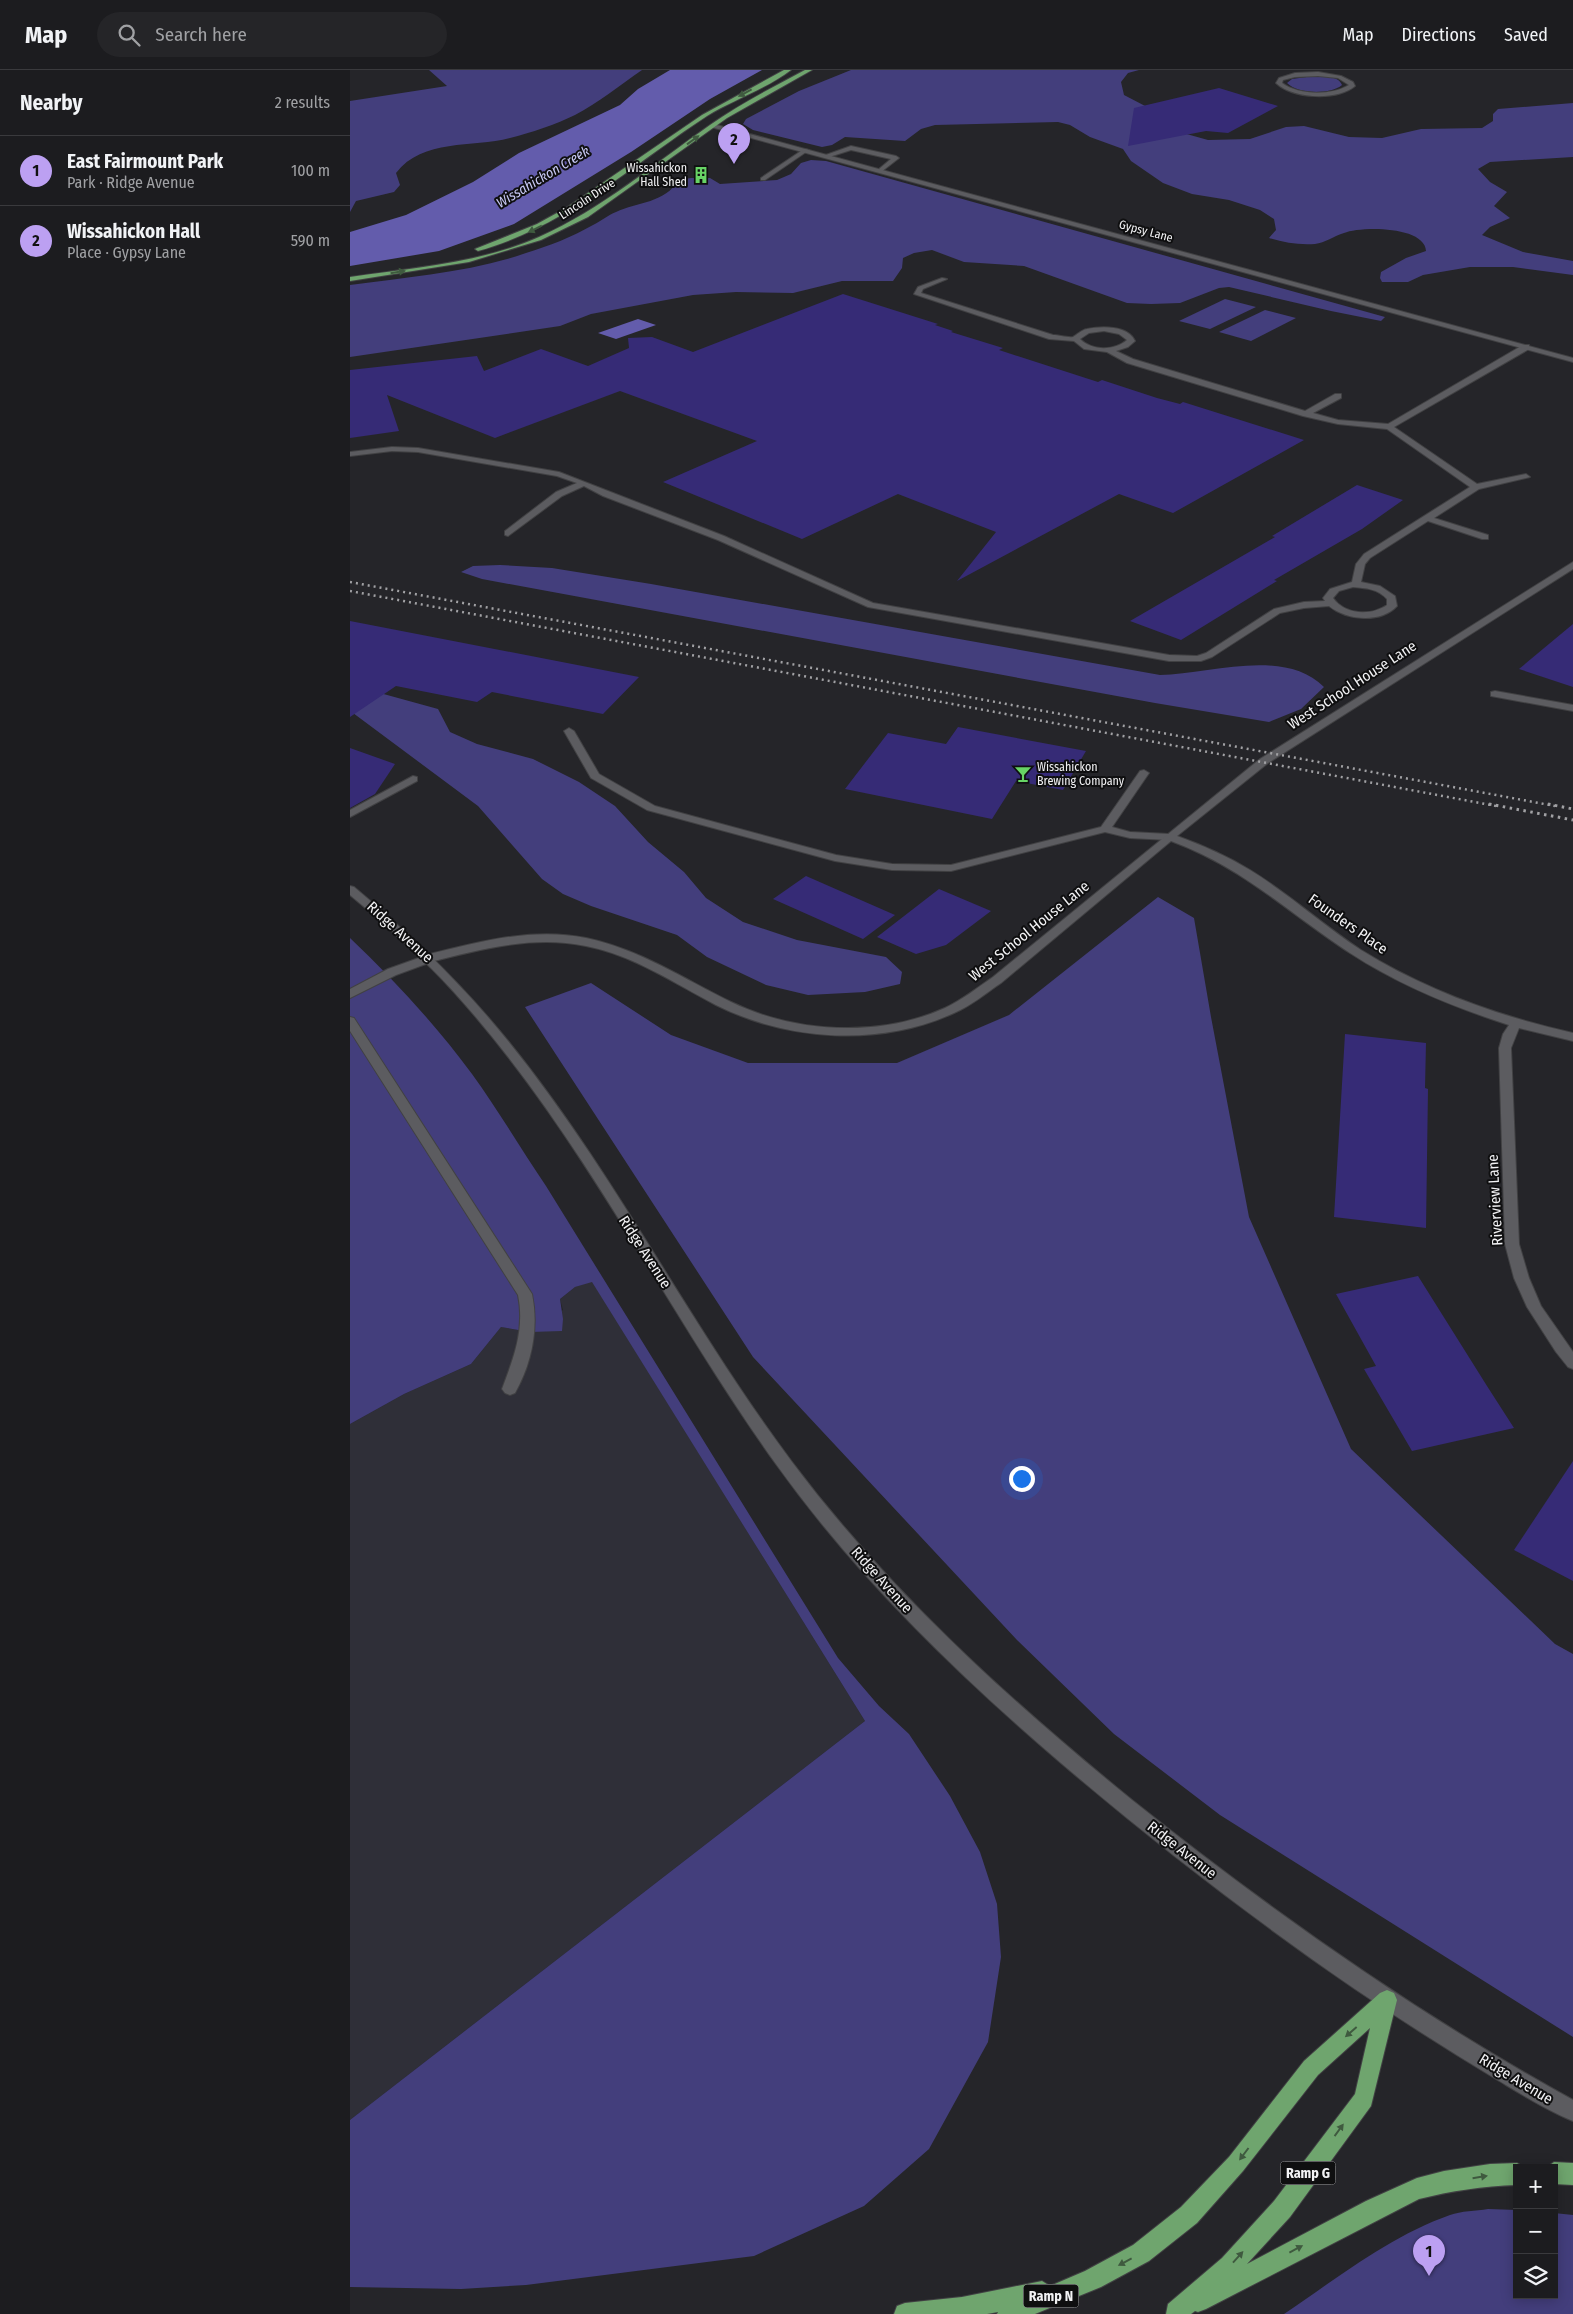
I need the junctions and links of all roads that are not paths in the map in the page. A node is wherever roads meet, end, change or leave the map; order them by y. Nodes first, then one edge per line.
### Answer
1 (788, 70) edge
2 (809, 70) edge
3 (1337, 70) edge
4 (1329, 75) junction
5 (713, 126) junction
6 (806, 150) junction
7 (826, 156) junction
8 (880, 170) junction
9 (763, 179) dead end
10 (469, 252) dead end
11 (944, 279) dead end
12 (350, 280) edge
13 (1076, 340) junction
14 (1526, 348) junction
15 (1107, 350) junction
16 (1573, 360) edge
17 (1338, 396) dead end
18 (1306, 414) junction
19 (1388, 428) junction
20 (350, 454) edge
21 (1526, 476) dead end
22 (584, 483) junction
23 (1476, 486) junction
24 (1426, 518) junction
25 (508, 533) dead end
26 (1485, 537) dead end
27 (1573, 565) edge
28 (1356, 584) junction
29 (1330, 603) junction
30 (1495, 694) dead end
31 (1573, 708) edge
32 (569, 732) dead end
33 (1144, 773) dead end
34 (413, 779) dead end
35 (350, 814) edge
36 (1105, 829) junction
37 (1169, 837) junction
38 (350, 888) edge
39 (430, 958) junction
40 (350, 994) edge
41 (350, 1021) edge
42 (1516, 1023) junction
43 (1573, 1037) edge
44 (1573, 1363) edge
45 (510, 1389) dead end
46 (1388, 2000) junction
47 (1573, 2112) edge
48 (1558, 2173) edge
49 (1513, 2174) edge
50 (1573, 2174) edge
51 (1094, 2279) junction
52 (1174, 2313) edge
53 (905, 2314) edge
54 (1008, 2314) edge

1 -> 10 main road, Lincoln Drive
2 - 5 main road, Lincoln Drive
3 - 4 street
4 - 4 street
5 - 6 street, Gypsy Lane
12 -> 5 main road, Lincoln Drive
6 - 7 street, Gypsy Lane
6 - 9 street
7 - 8 street, Gypsy Lane
7 - 8 street
8 - 14 street, Gypsy Lane
11 - 13 street
13 - 15 street
13 - 15 street
14 - 16 street, Gypsy Lane
14 - 19 street
15 - 18 street
17 - 18 street
18 - 19 street
19 - 23 street
20 - 22 street
21 - 23 street
22 - 25 street
22 - 29 street
23 - 24 street
24 - 26 street
24 - 28 street
27 - 37 street, West School House Lane
28 - 29 street
28 - 29 street
30 - 31 street
32 - 36 street
33 - 36 street
34 - 35 street
36 - 37 street, Founders Place
37 - 39 street, West School House Lane
37 - 42 street, Founders Place
38 - 39 street, Ridge Avenue
39 - 40 street, West School House Lane
39 - 46 street, Ridge Avenue
41 - 45 street
42 - 43 street, Founders Place
42 - 44 street, Riverview Lane
46 - 47 street, Ridge Avenue
46 -> 51 main road
52 -> 46 main road, Ramp G
48 - 50 main road
52 -> 49 main road, Ramp G
51 - 53 main road
51 - 54 main road, Ramp N

